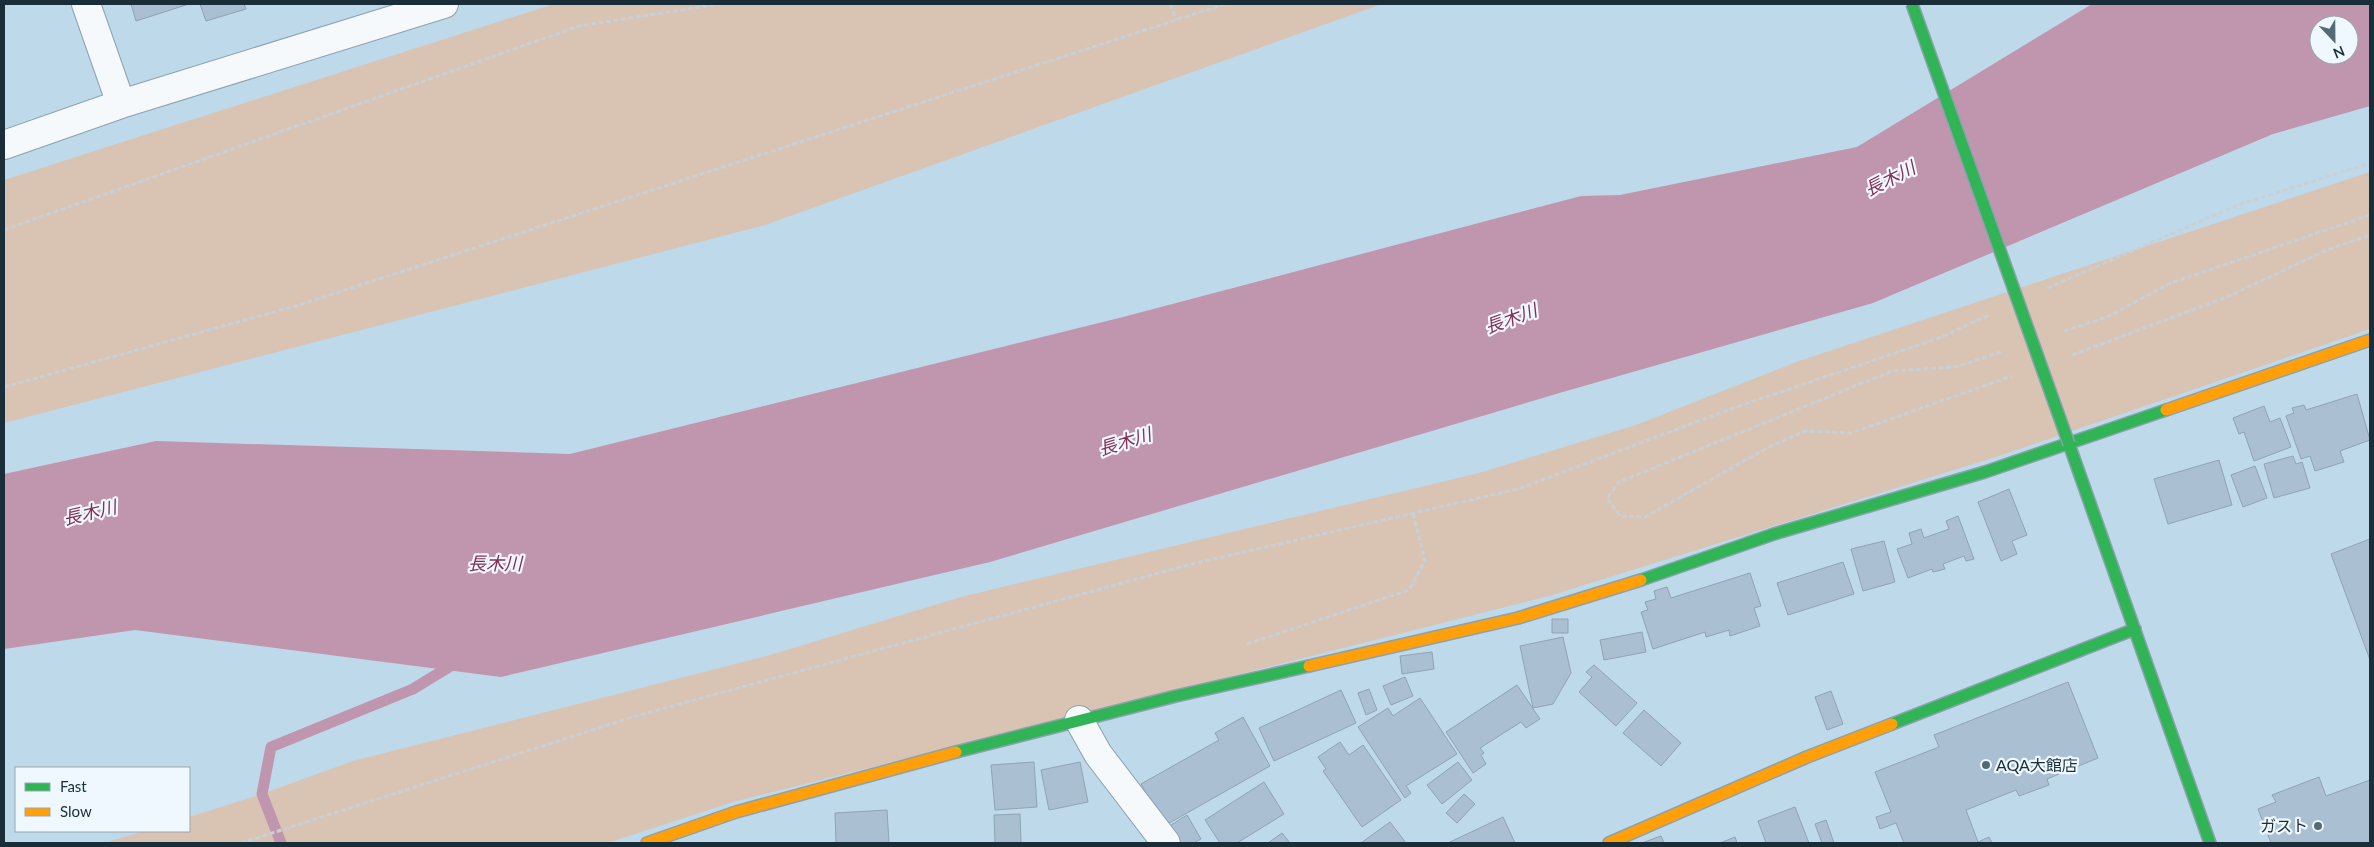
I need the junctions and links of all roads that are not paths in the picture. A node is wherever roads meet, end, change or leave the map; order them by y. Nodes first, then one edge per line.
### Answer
1 (86, 4) edge
2 (444, 4) edge
3 (1912, 4) edge
4 (121, 104) junction
5 (4, 145) edge
6 (2370, 340) edge
7 (2069, 444) junction
8 (2135, 629) junction
9 (1079, 720) junction
10 (697, 835) edge
11 (647, 843) edge
12 (1166, 843) edge
13 (1609, 843) edge
14 (2210, 843) edge

1 - 4 street
2 - 4 street
3 - 7 street, bridge
4 - 5 street
6 - 7 street
7 - 8 street
7 - 9 street
8 - 13 street
8 - 14 street
9 - 10 street
9 - 12 street
10 - 11 street

